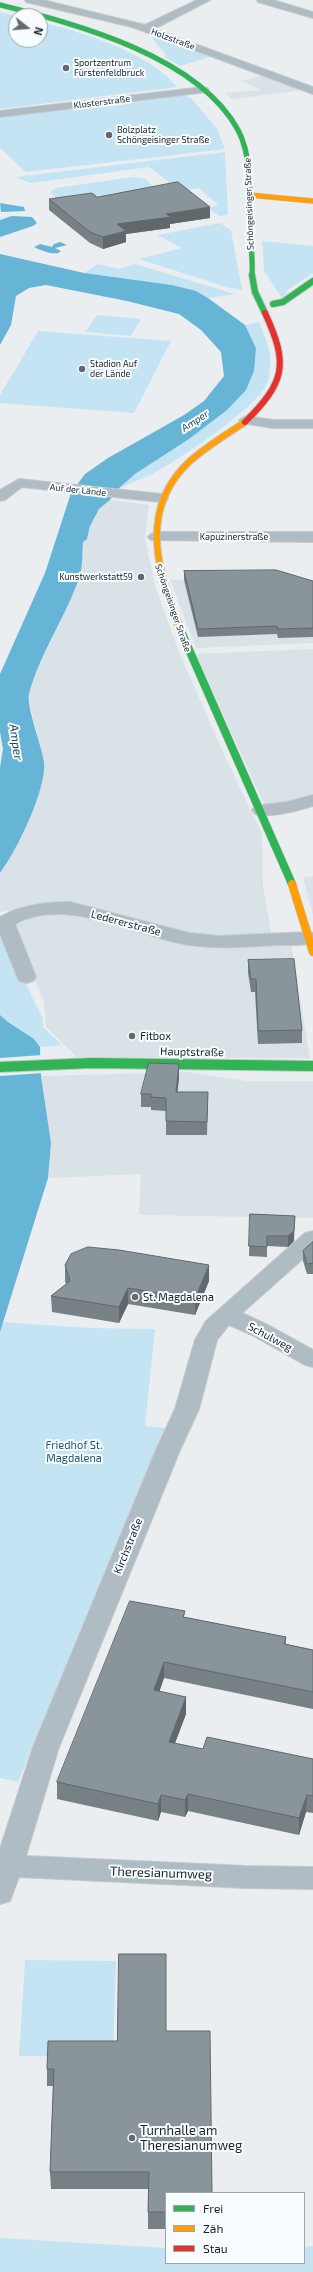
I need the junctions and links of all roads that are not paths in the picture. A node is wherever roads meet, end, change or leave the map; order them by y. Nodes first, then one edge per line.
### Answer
1 (30, 0) edge
2 (205, 0) edge
3 (262, 0) edge
4 (0, 6) edge
5 (313, 15) edge
6 (145, 29) junction
7 (203, 90) junction
8 (313, 91) edge
9 (0, 114) edge
10 (249, 195) junction
11 (313, 201) edge
12 (252, 268) junction
13 (313, 281) edge
14 (263, 286) dead end
15 (278, 338) junction
16 (246, 420) junction
17 (313, 424) edge
18 (0, 497) edge
19 (161, 498) junction
20 (156, 537) junction
21 (313, 537) edge
22 (313, 800) edge
23 (261, 810) junction
24 (311, 945) edge
25 (26, 977) dead end
26 (313, 1066) edge
27 (0, 1067) edge
28 (313, 1238) edge
29 (226, 1315) junction
30 (313, 1360) edge
31 (9, 1866) junction
32 (313, 1878) edge
33 (0, 1893) edge

1 - 6 street, Holzstraße
2 - 6 street
3 - 5 street
4 - 7 street, Schöngeisinger Straße
6 - 8 street, Holzstraße
7 - 9 street, Klosterstraße
7 - 10 street, Schöngeisinger Straße
10 - 11 street
10 - 12 street, Schöngeisinger Straße
12 - 14 street, Schöngeisinger Straße
12 - 15 street, Schöngeisinger Straße
13 - 15 street, Schöngeisinger Straße
15 - 16 street, Schöngeisinger Straße
16 - 17 street
16 - 19 street, Schöngeisinger Straße
18 - 19 street, Auf der Lände
19 - 20 street, Schöngeisinger Straße
20 - 21 street, Kapuzinerstraße
20 - 23 street, Schöngeisinger Straße
22 - 23 street
23 - 24 street, Schöngeisinger Straße
24 - 25 street, Ledererstraße
26 - 27 street, Hauptstraße
28 - 29 street, Kirchstraße
29 - 30 street, Schulweg
29 - 31 street, Kirchstraße
31 - 32 street, Theresianumweg
31 - 33 street, Kirchstraße

